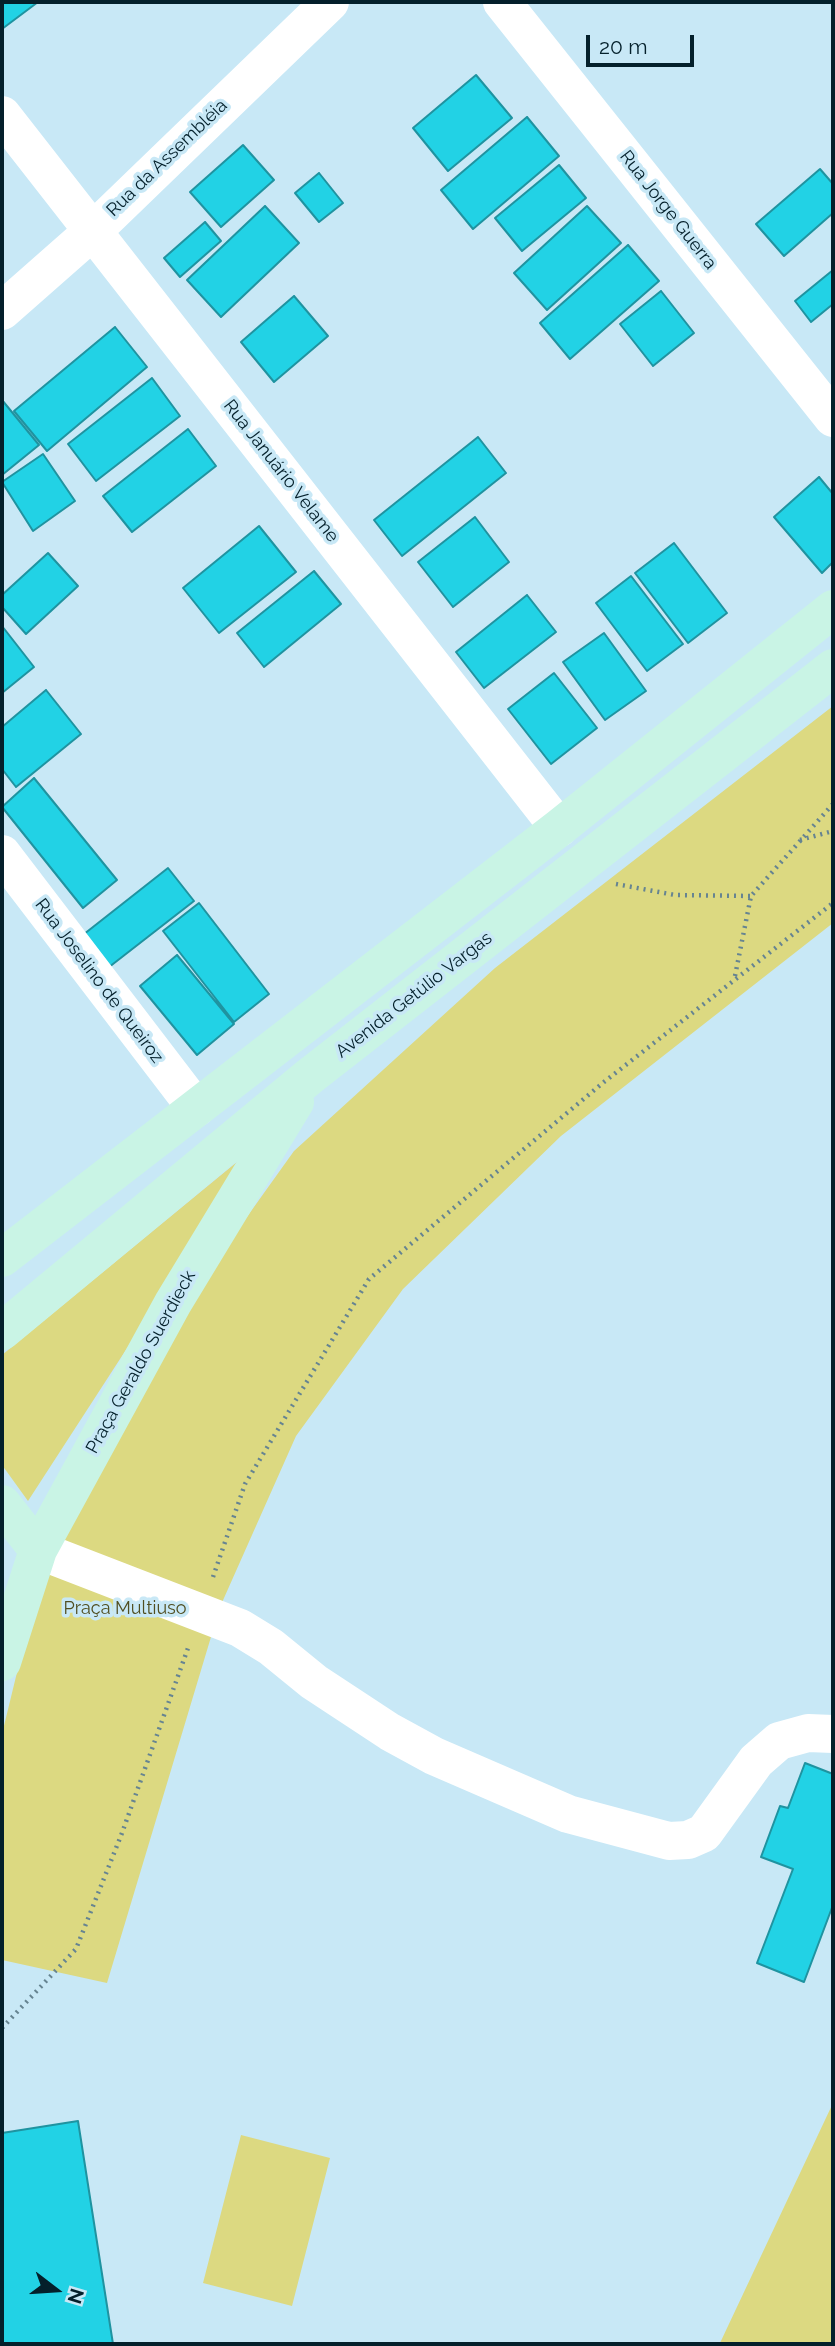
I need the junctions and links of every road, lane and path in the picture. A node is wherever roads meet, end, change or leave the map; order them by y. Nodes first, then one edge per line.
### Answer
1 (330, 2) edge
2 (502, 2) edge
3 (2, 115) edge
4 (94, 230) junction
5 (2, 311) edge
6 (833, 418) edge
7 (833, 609) edge
8 (833, 668) edge
9 (833, 804) edge
10 (558, 828) junction
11 (833, 831) edge
12 (800, 840) junction
13 (2, 854) edge
14 (564, 878) junction
15 (751, 896) junction
16 (833, 903) edge
17 (735, 976) junction
18 (310, 1076) junction
19 (196, 1108) junction
20 (2, 1258) edge
21 (2, 1331) edge
22 (2, 1504) edge
23 (38, 1549) junction
24 (200, 1613) junction
25 (2, 1662) edge
26 (833, 1734) edge
27 (2, 2028) edge

1 - 4 street, Rua da Assembléia
2 - 6 street, Rua Jorge Guerra
3 - 4 street, Rua Januário Velame
4 - 5 street, Rua da Assembléia
4 - 10 street, Rua Januário Velame
7 - 10 main road
8 - 14 main road, Avenida Getúlio Vargas
9 - 12 path
10 - 19 main road
11 - 12 path
12 - 15 path
13 - 19 street, Rua Joselino de Queiroz
14 - 15 path
14 - 18 main road, Avenida Getúlio Vargas
15 - 17 path
16 - 17 path
17 - 24 path
18 - 21 main road, Avenida Getúlio Vargas
18 - 23 main road, Praça Geraldo Suerdieck
19 - 20 main road
22 - 23 main road
23 - 24 street
23 - 25 main road, Praça Geraldo Suerdieck
24 - 26 street
24 - 27 path

